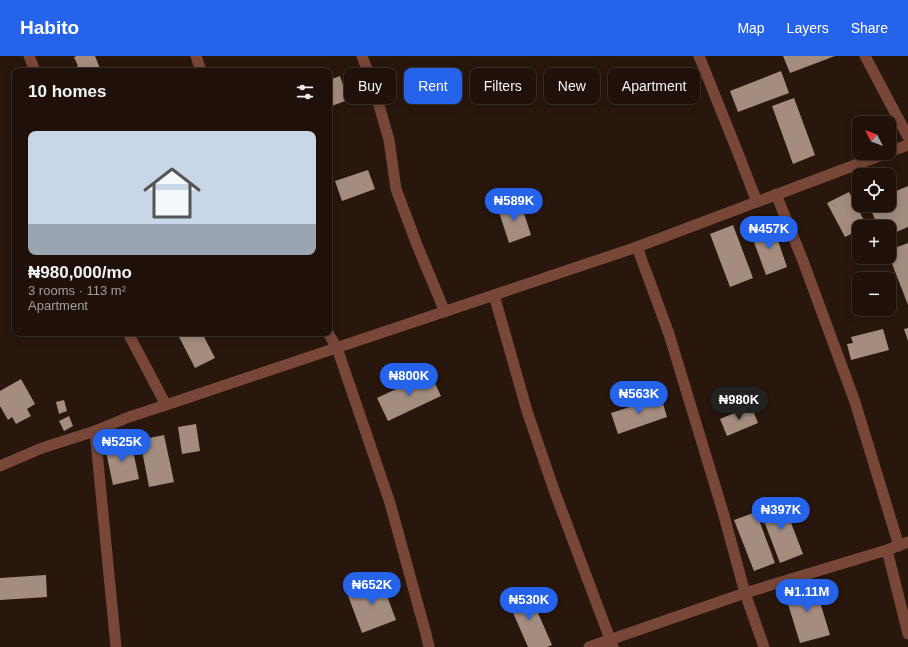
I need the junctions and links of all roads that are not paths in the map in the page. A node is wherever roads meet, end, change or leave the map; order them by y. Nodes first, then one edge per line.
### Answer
1 (30, 56) edge
2 (196, 56) edge
3 (362, 56) edge
4 (699, 56) edge
5 (865, 56) edge
6 (34, 68) edge
7 (200, 68) edge
8 (908, 137) edge
9 (908, 145) edge
10 (896, 150) edge
11 (869, 160) edge
12 (776, 194) junction
13 (757, 202) junction
14 (637, 247) junction
15 (494, 295) junction
16 (444, 312) junction
17 (130, 336) edge
18 (330, 336) edge
19 (337, 348) junction
20 (166, 404) junction
21 (95, 431) junction
22 (0, 466) edge
23 (903, 544) edge
24 (887, 550) junction
25 (745, 593) junction
26 (908, 634) edge
27 (612, 643) edge
28 (116, 647) edge
29 (429, 647) edge
30 (589, 647) edge
31 (764, 647) edge

1 - 6 street
2 - 7 street
3 - 16 street
4 - 13 street
5 - 8 street
9 - 10 street
11 - 12 street
12 - 13 street
12 - 23 street
13 - 14 street
14 - 15 street
14 - 25 street
15 - 16 street
15 - 27 street
16 - 19 street
17 - 20 street
18 - 19 street
19 - 20 street
19 - 29 street
20 - 21 street
21 - 22 street
21 - 28 street
23 - 24 street
24 - 25 street
24 - 26 street
25 - 27 street
25 - 31 street
27 - 30 street

